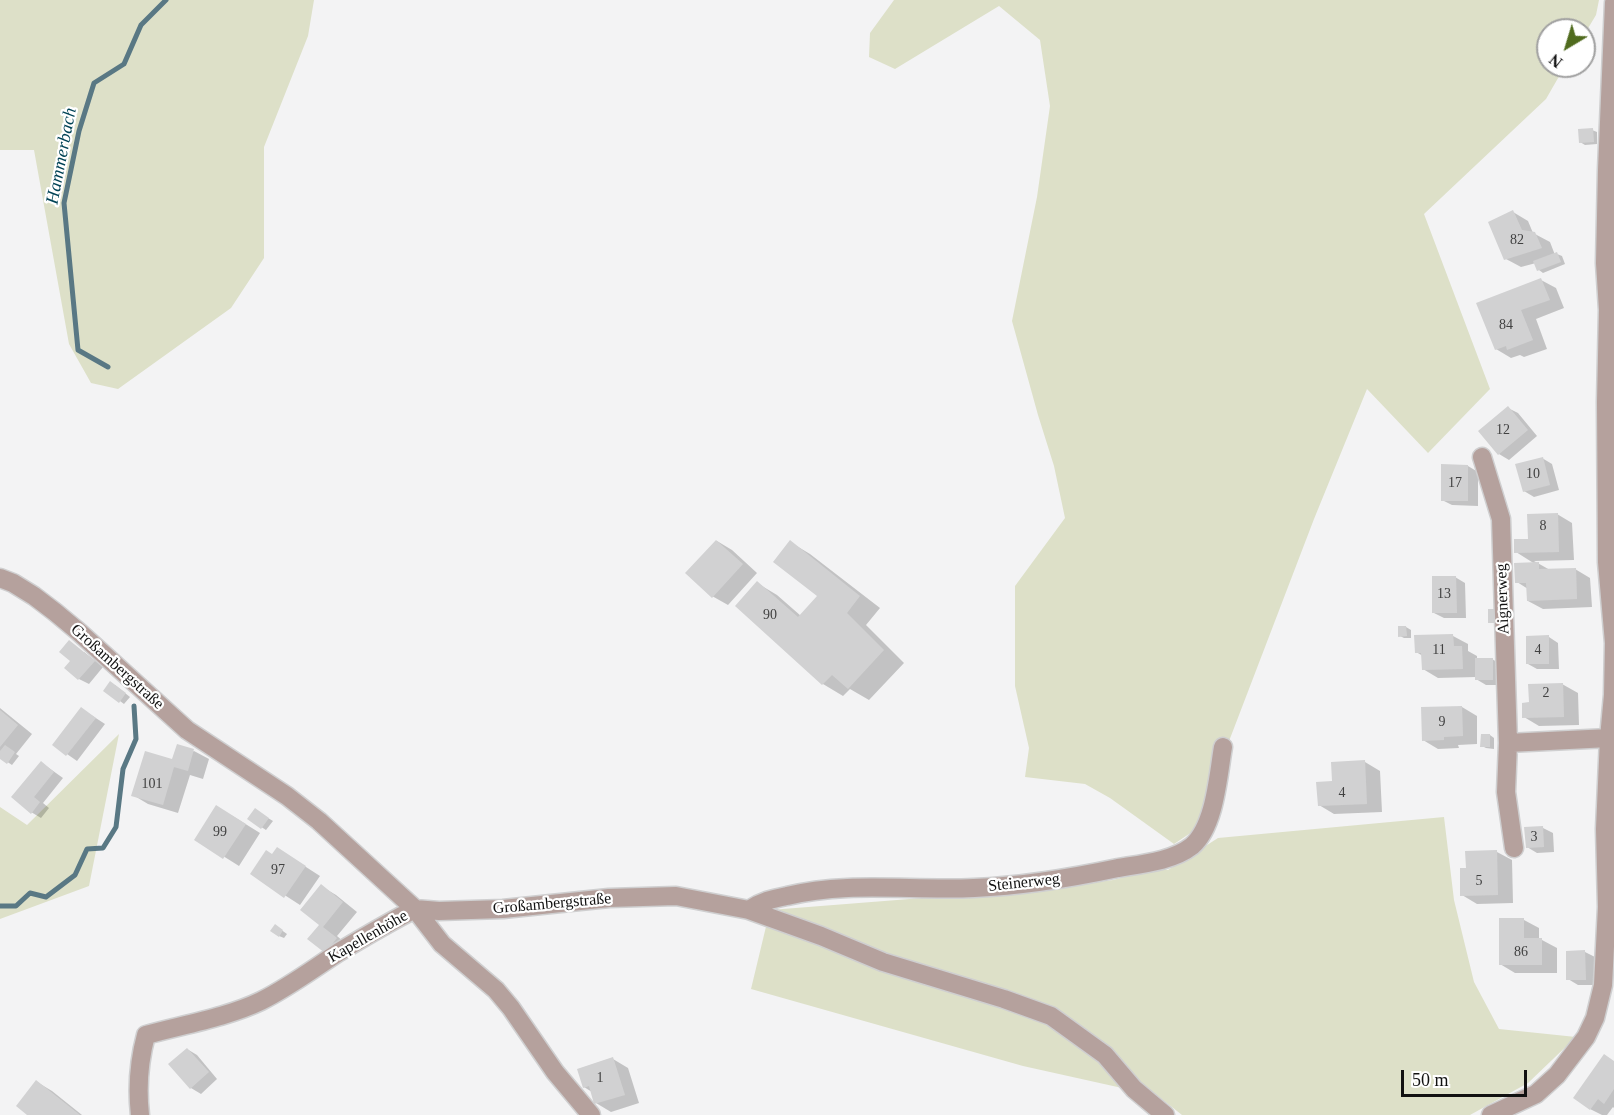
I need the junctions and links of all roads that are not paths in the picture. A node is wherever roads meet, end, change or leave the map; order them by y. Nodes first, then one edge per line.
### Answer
1 (1614, 3) edge
2 (1482, 458) dead end
3 (0, 578) edge
4 (1609, 738) junction
5 (1508, 743) junction
6 (1223, 747) dead end
7 (1514, 848) dead end
8 (415, 909) junction
9 (749, 910) junction
10 (1518, 1109) edge
11 (140, 1115) edge
12 (591, 1115) edge
13 (1165, 1115) edge
14 (1491, 1115) edge

1 - 4 street
2 - 5 street, Aignerweg
3 - 8 street, Großambergstraße
4 - 5 street
4 - 10 street
5 - 7 street, Aignerweg
6 - 9 street, Steinerweg
8 - 9 street, Großambergstraße
8 - 11 street, Kapellenhöhe
8 - 12 street, Kapellenhöhe
9 - 13 street, Großambergstraße
10 - 14 street

